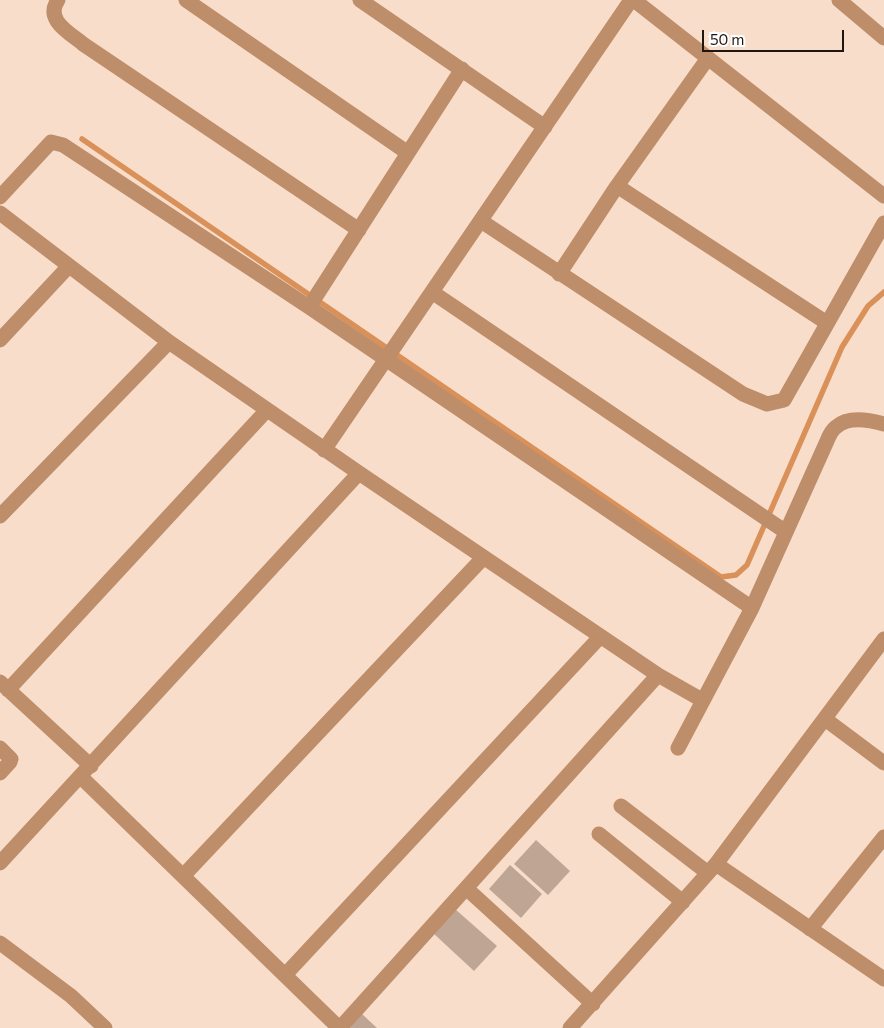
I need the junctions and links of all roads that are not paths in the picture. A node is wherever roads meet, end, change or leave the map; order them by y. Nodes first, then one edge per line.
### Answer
1 (58, 0) edge
2 (186, 0) edge
3 (360, 0) edge
4 (632, 0) edge
5 (839, 0) edge
6 (884, 38) edge
7 (708, 58) junction
8 (462, 70) junction
9 (545, 127) junction
10 (408, 153) junction
11 (617, 186) junction
12 (2, 191) edge
13 (884, 196) edge
14 (0, 213) edge
15 (481, 221) junction
16 (884, 223) edge
17 (359, 230) junction
18 (69, 266) junction
19 (559, 274) junction
20 (432, 292) junction
21 (309, 307) junction
22 (827, 324) junction
23 (0, 340) edge
24 (169, 342) junction
25 (385, 360) junction
26 (267, 410) junction
27 (884, 424) edge
28 (324, 450) junction
29 (359, 474) junction
30 (0, 516) edge
31 (786, 532) junction
32 (484, 558) junction
33 (752, 608) junction
34 (600, 637) junction
35 (883, 641) edge
36 (658, 675) junction
37 (4, 686) edge
38 (702, 700) junction
39 (825, 719) junction
40 (0, 748) edge
41 (678, 748) dead end
42 (884, 763) edge
43 (86, 771) junction
44 (0, 773) edge
45 (621, 806) dead end
46 (599, 834) dead end
47 (884, 837) edge
48 (0, 863) edge
49 (712, 869) junction
50 (183, 876) junction
51 (466, 888) junction
52 (683, 902) junction
53 (810, 929) junction
54 (0, 943) edge
55 (882, 973) edge
56 (285, 975) junction
57 (593, 1004) junction
58 (105, 1028) edge
59 (339, 1028) edge
60 (570, 1028) edge

1 - 17 street
2 - 10 street
3 - 8 street
4 - 7 street
4 - 9 street
5 - 6 street
7 - 11 street
7 - 13 street
8 - 9 street
8 - 10 street
9 - 15 street
10 - 17 street
11 - 19 street
11 - 22 street
12 - 21 street
14 - 18 street
15 - 19 street
15 - 20 street
16 - 22 street
17 - 21 street
18 - 23 street
18 - 24 street
19 - 22 street
20 - 25 street
20 - 31 street
21 - 25 street
24 - 26 street
24 - 30 street
25 - 28 street
25 - 33 street
26 - 28 street
26 - 37 street
27 - 31 street
28 - 29 street
29 - 32 street
29 - 43 street
31 - 33 street
32 - 34 street
32 - 50 street
33 - 38 street
34 - 36 street
34 - 56 street
35 - 39 street
36 - 38 street
36 - 51 street
37 - 43 street
38 - 41 street
39 - 42 street
39 - 49 street
40 - 44 street
43 - 48 street
43 - 50 street
45 - 49 street
46 - 52 street
47 - 53 street
49 - 52 street
49 - 53 street
50 - 56 street
51 - 57 street
51 - 59 street
52 - 57 street
53 - 55 street
54 - 58 street
56 - 59 street
57 - 60 street

